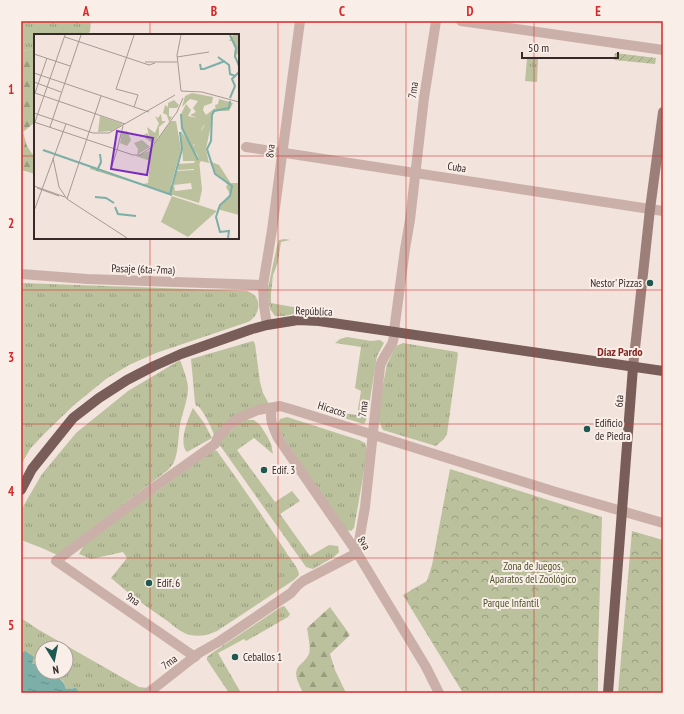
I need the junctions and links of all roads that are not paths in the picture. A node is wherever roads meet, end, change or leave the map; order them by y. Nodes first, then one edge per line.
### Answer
1 (300, 21) edge
2 (436, 21) edge
3 (461, 21) edge
4 (663, 50) edge
5 (663, 112) edge
6 (246, 147) dead end
7 (282, 153) junction
8 (415, 173) junction
9 (650, 209) junction
10 (663, 211) edge
11 (21, 274) edge
12 (263, 285) junction
13 (267, 325) junction
14 (394, 331) junction
15 (633, 367) junction
16 (663, 371) edge
17 (272, 408) junction
18 (373, 434) junction
19 (21, 490) edge
20 (623, 511) junction
21 (663, 523) edge
22 (356, 551) junction
23 (56, 561) joint
24 (195, 657) junction
25 (148, 693) edge
26 (439, 693) edge
27 (608, 693) edge

1 - 7 street, 8va
2 - 8 street, 7ma
3 - 4 street
5 - 9 street, 6ta
6 - 7 street, Cuba
7 - 8 street, Cuba
7 - 12 street, 8va
8 - 9 street, Cuba
8 - 14 street, 7ma
9 - 10 street, Cuba
9 - 15 street, 6ta
11 - 12 street, Pasaje (6ta-7ma)
12 - 13 street, 8va
13 - 14 main road, República
13 - 19 main road, República
14 - 15 main road, República
14 - 18 street, 7ma
15 - 16 main road, República
15 - 20 main road, 6ta
17 - 18 street, Hicacos
17 - 22 street, 8va
17 - 23 street, Hicacos
18 - 20 street, Hicacos
18 - 22 street, 7ma
20 - 21 street, Hicacos
20 - 27 main road, 6ta
22 - 24 street, 7ma
22 - 26 street, 8va
23 - 24 street, 9na
24 - 25 street, 7ma

